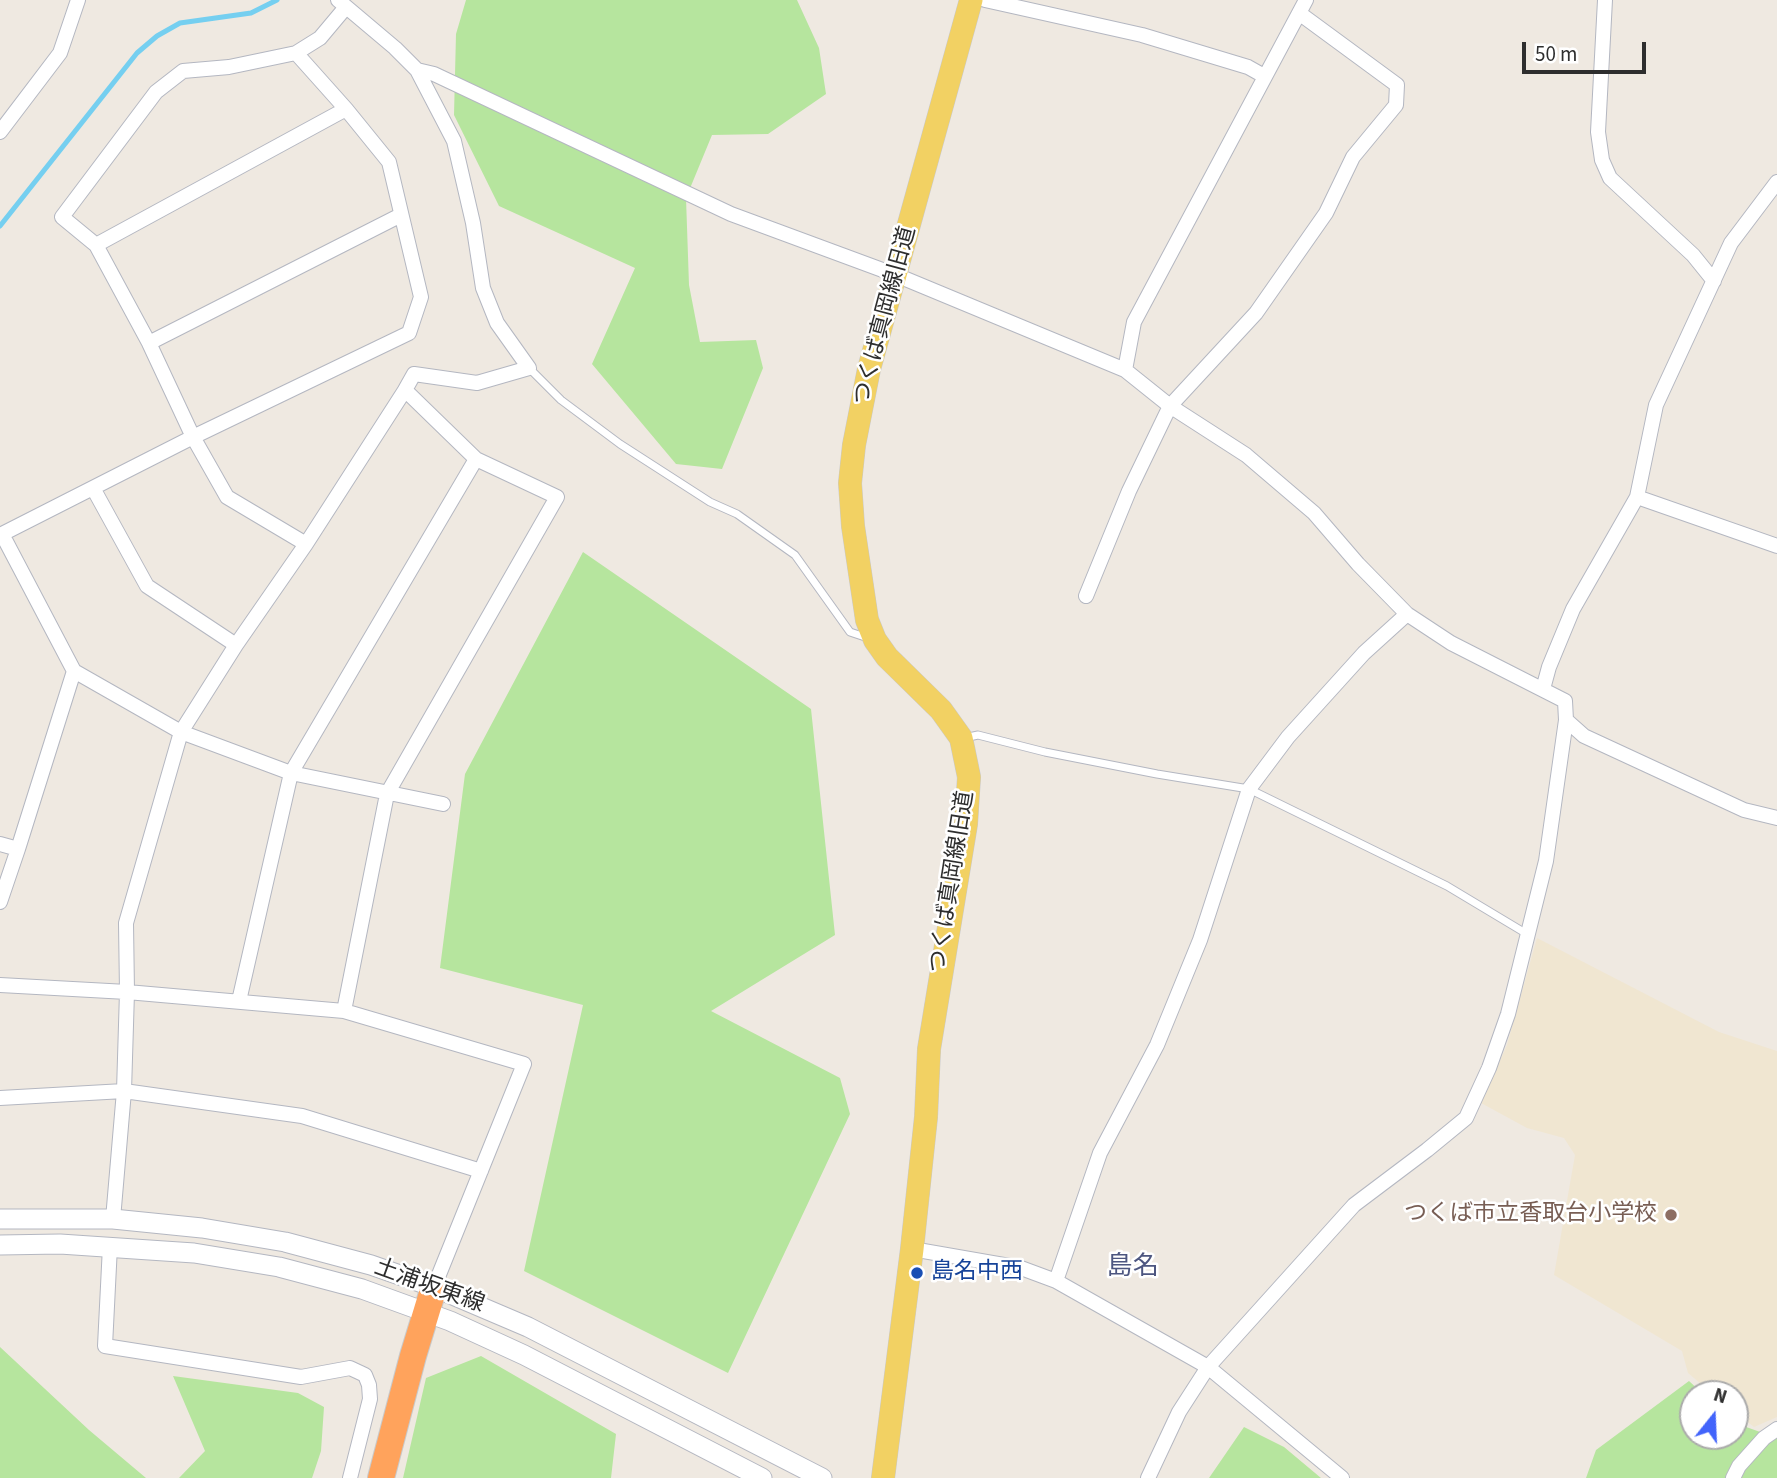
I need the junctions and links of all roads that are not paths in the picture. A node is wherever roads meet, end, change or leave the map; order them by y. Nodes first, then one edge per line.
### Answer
1 (78, 0) edge
2 (971, 0) edge
3 (985, 0) edge
4 (1605, 0) edge
5 (342, 3) edge
6 (1303, 7) edge
7 (296, 54) junction
8 (416, 70) junction
9 (1264, 76) junction
10 (345, 109) junction
11 (0, 132) edge
12 (1777, 182) edge
13 (401, 215) junction
14 (96, 245) junction
15 (896, 275) junction
16 (1714, 281) junction
17 (149, 343) junction
18 (529, 368) junction
19 (1125, 370) junction
20 (405, 390) junction
21 (1170, 407) junction
22 (193, 437) junction
23 (475, 459) junction
24 (93, 488) junction
25 (1637, 497) junction
26 (1, 534) edge
27 (306, 544) junction
28 (1777, 546) edge
29 (1086, 596) dead end
30 (1408, 614) junction
31 (874, 640) junction
32 (236, 645) junction
33 (75, 671) junction
34 (1543, 689) junction
35 (1566, 720) junction
36 (181, 732) junction
37 (961, 738) junction
38 (291, 773) junction
39 (1249, 789) junction
40 (387, 794) junction
41 (443, 804) dead end
42 (1777, 818) edge
43 (0, 844) edge
44 (18, 849) junction
45 (0, 902) edge
46 (1527, 934) junction
47 (1, 981) edge
48 (127, 992) junction
49 (239, 1001) junction
50 (344, 1011) junction
51 (124, 1091) junction
52 (0, 1098) edge
53 (481, 1171) junction
54 (0, 1219) edge
55 (113, 1219) junction
56 (0, 1245) edge
57 (110, 1246) junction
58 (912, 1249) junction
59 (1056, 1281) junction
60 (430, 1299) junction
61 (1208, 1367) junction
62 (1777, 1429) edge
63 (349, 1478) edge
64 (381, 1478) edge
65 (762, 1478) edge
66 (822, 1478) edge
67 (883, 1478) edge
68 (1148, 1478) edge
69 (1342, 1478) edge
70 (1733, 1478) edge

1 - 11 street
2 - 15 main road, つくば真岡線旧道
3 - 9 street
4 - 16 street
5 - 7 street
5 - 8 street
6 - 9 street
6 - 21 street
7 - 10 street
7 - 14 street
8 - 15 street
8 - 18 street
9 - 19 street
10 - 13 street
10 - 14 street
12 - 16 street
13 - 17 street
13 - 22 street
14 - 17 street
15 - 19 street
15 - 31 main road, つくば真岡線旧道
16 - 25 street
17 - 22 street
18 - 20 street
18 - 31 lane
19 - 21 street
20 - 23 street
20 - 27 street
21 - 29 street
21 - 30 street
22 - 24 street
22 - 27 street
23 - 38 street
23 - 40 street
24 - 26 street
24 - 32 street
25 - 28 street
25 - 34 street
26 - 33 street
27 - 32 street
30 - 34 street
30 - 39 street
31 - 37 main road, つくば真岡線旧道
32 - 36 street
33 - 36 street
33 - 44 street
34 - 35 street
35 - 42 street
35 - 46 street
36 - 38 street
36 - 48 street
37 - 39 lane
37 - 58 main road, つくば真岡線旧道
38 - 40 street
38 - 49 street
39 - 46 lane
39 - 59 street
40 - 41 street
40 - 50 street
43 - 44 street
44 - 45 street
46 - 61 street
47 - 48 street
48 - 49 street
48 - 51 street
49 - 50 street
50 - 53 street
51 - 52 street
51 - 53 street
51 - 55 street
53 - 60 street
54 - 55 main road, 土浦坂東線
55 - 60 main road, 土浦坂東線
56 - 57 main road, 土浦坂東線
57 - 60 main road, 土浦坂東線
57 - 63 street
58 - 59 street
58 - 67 main road, つくば真岡線旧道
59 - 61 street
60 - 64 highway
60 - 65 main road, 土浦坂東線
60 - 66 main road, 土浦坂東線
61 - 68 street
61 - 69 street
62 - 70 street

